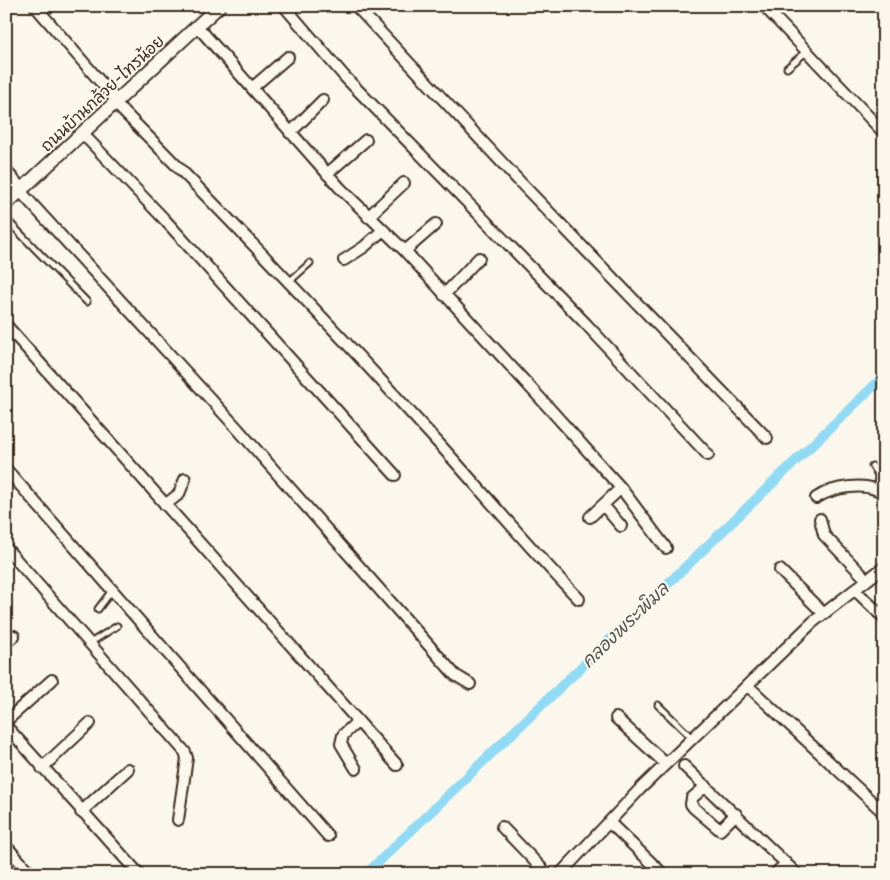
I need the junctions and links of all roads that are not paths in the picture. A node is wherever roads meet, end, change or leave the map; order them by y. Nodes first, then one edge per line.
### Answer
1 (35, 6) edge
2 (219, 6) edge
3 (284, 6) edge
4 (356, 6) edge
5 (764, 6) edge
6 (198, 27) junction
7 (806, 52) junction
8 (288, 57) dead end
9 (787, 68) dead end
10 (252, 88) junction
11 (323, 100) dead end
12 (115, 101) junction
13 (82, 133) junction
14 (290, 133) junction
15 (884, 133) edge
16 (366, 140) dead end
17 (6, 171) edge
18 (327, 174) junction
19 (404, 183) dead end
20 (21, 190) junction
21 (6, 204) edge
22 (368, 217) junction
23 (6, 219) edge
24 (436, 224) dead end
25 (383, 230) junction
26 (405, 251) junction
27 (479, 258) dead end
28 (344, 260) dead end
29 (310, 263) dead end
30 (290, 280) junction
31 (444, 295) junction
32 (87, 302) dead end
33 (6, 326) edge
34 (768, 438) dead end
35 (708, 455) dead end
36 (872, 466) dead end
37 (6, 469) edge
38 (395, 475) dead end
39 (185, 479) dead end
40 (620, 488) junction
41 (881, 492) edge
42 (816, 498) dead end
43 (165, 505) junction
44 (603, 505) junction
45 (590, 517) dead end
46 (820, 519) dead end
47 (621, 526) dead end
48 (6, 548) edge
49 (666, 548) dead end
50 (884, 567) edge
51 (780, 570) dead end
52 (867, 580) junction
53 (113, 589) junction
54 (855, 590) junction
55 (579, 599) dead end
56 (98, 609) dead end
57 (823, 613) junction
58 (884, 618) edge
59 (117, 626) dead end
60 (90, 643) junction
61 (52, 680) dead end
62 (470, 684) dead end
63 (748, 686) junction
64 (658, 705) dead end
65 (616, 718) dead end
66 (6, 720) edge
67 (358, 721) junction
68 (90, 724) dead end
69 (6, 726) edge
70 (692, 739) junction
71 (666, 764) junction
72 (397, 765) dead end
73 (684, 766) dead end
74 (42, 768) junction
75 (356, 768) dead end
76 (128, 769) dead end
77 (706, 786) junction
78 (81, 812) junction
79 (884, 813) edge
80 (736, 814) junction
81 (178, 820) dead end
82 (609, 822) junction
83 (502, 828) dead end
84 (328, 836) dead end
85 (6, 846) edge
86 (786, 863) junction
87 (31, 874) edge
88 (139, 874) edge
89 (547, 874) edge
90 (560, 874) edge
91 (664, 874) edge
92 (776, 874) edge
93 (797, 874) edge

1 - 12 street
2 - 6 street, ถนนบ้านกล้วย-ไทรน้อย
3 - 35 street
4 - 34 street
5 - 7 street
6 - 10 street
6 - 12 street, ถนนบ้านกล้วย-ไทรน้อย
7 - 9 lane
7 - 15 street
8 - 10 street
10 - 14 street
11 - 14 street
12 - 13 street, ถนนบ้านกล้วย-ไทรน้อย
12 - 30 street
13 - 20 street, ถนนบ้านกล้วย-ไทรน้อย
13 - 38 street
14 - 18 street
16 - 18 street
17 - 20 street
18 - 22 street
19 - 22 street
20 - 21 street, ถนนบ้านกล้วย-ไทรน้อย
20 - 62 street
22 - 25 street
23 - 32 lane
24 - 26 street
25 - 26 street
25 - 28 street
26 - 31 street
27 - 31 street
29 - 30 lane
30 - 55 street
31 - 40 street
33 - 43 street
36 - 41 lane
37 - 53 street
39 - 43 street
40 - 44 street
40 - 49 street
41 - 42 street
43 - 67 street
44 - 45 street
44 - 47 street
46 - 52 street
48 - 60 street
50 - 52 street
51 - 57 street
52 - 54 street
53 - 56 lane
53 - 84 street
54 - 57 street
54 - 58 street
57 - 63 street
59 - 60 lane
60 - 81 street
61 - 66 street
63 - 70 street
63 - 79 street
64 - 70 lane
65 - 71 street
67 - 72 street
67 - 75 street
68 - 74 street
69 - 74 street
70 - 71 street
71 - 82 street
73 - 77 street
74 - 78 street
76 - 78 street
77 - 80 street
77 - 80 street
78 - 88 street
80 - 86 street
82 - 90 street
82 - 91 street
83 - 89 street
85 - 87 street
86 - 92 street
86 - 93 street

